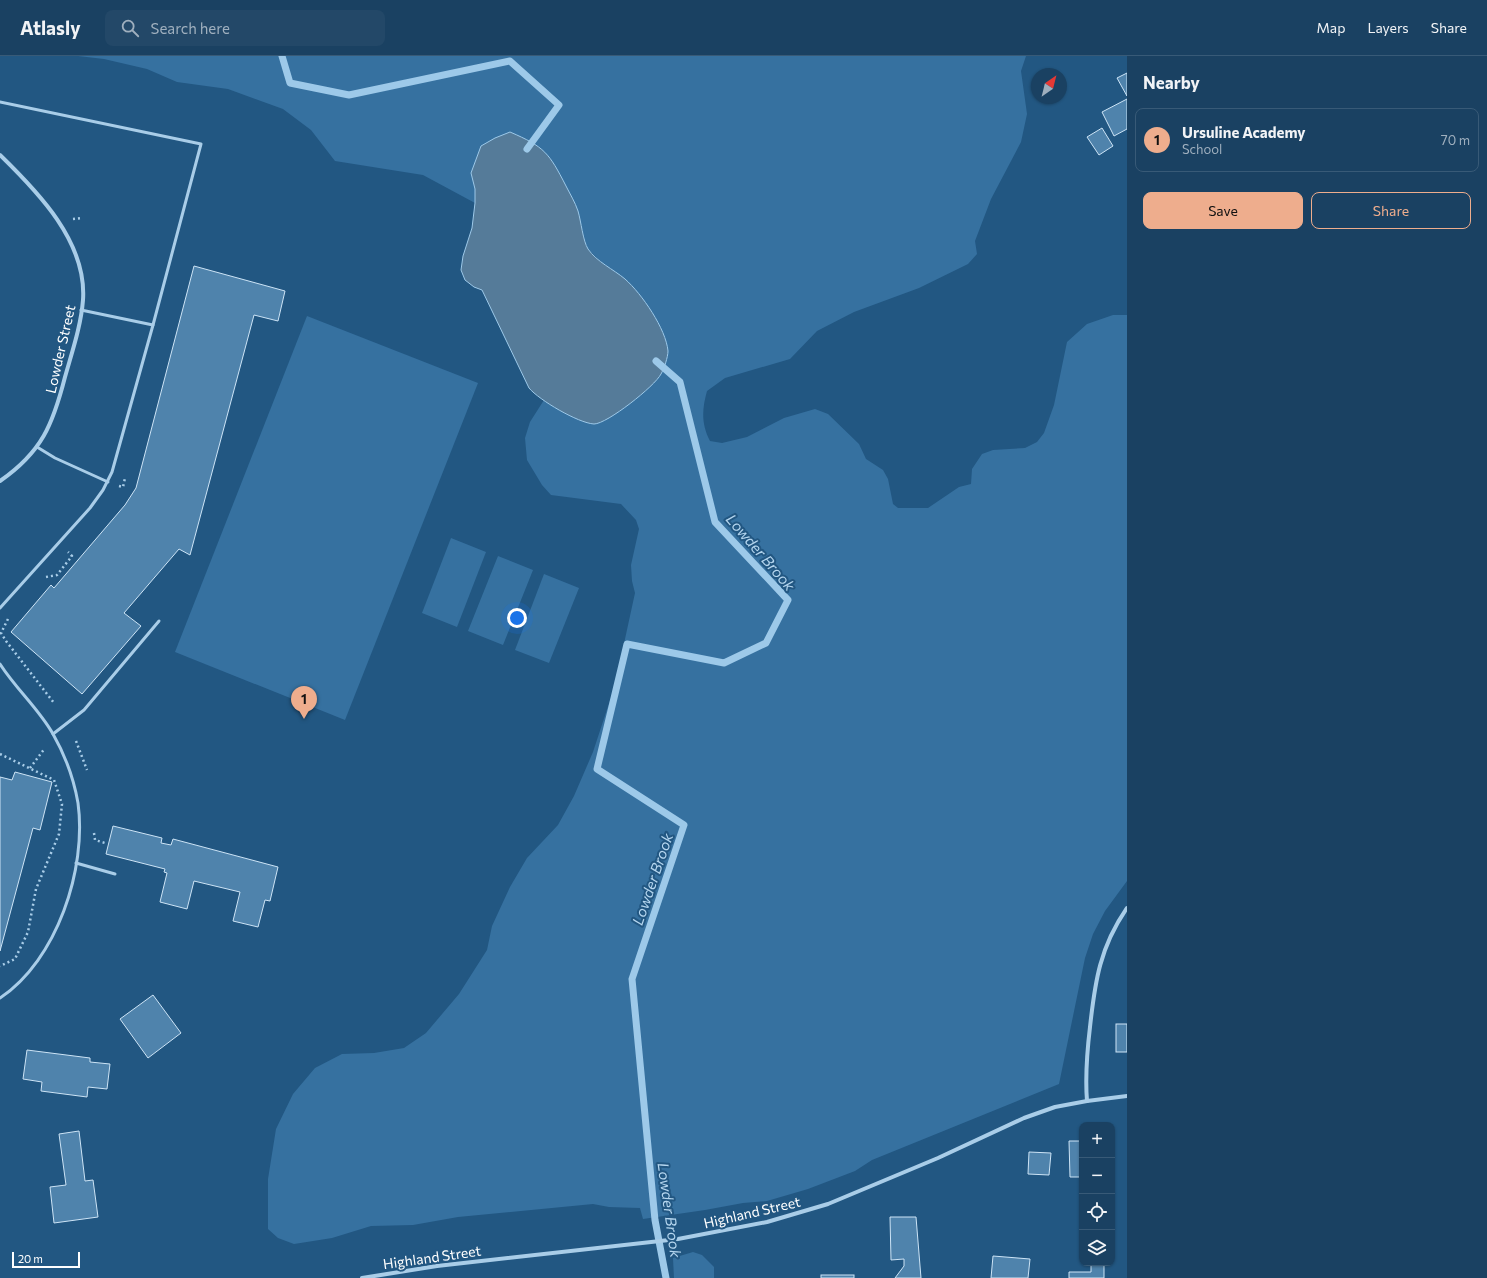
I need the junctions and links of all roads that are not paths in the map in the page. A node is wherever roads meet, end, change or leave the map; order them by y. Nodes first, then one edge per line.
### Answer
1 (0, 102) edge
2 (0, 155) edge
3 (81, 310) junction
4 (153, 325) junction
5 (37, 447) junction
6 (0, 482) edge
7 (108, 482) junction
8 (0, 608) edge
9 (159, 621) dead end
10 (0, 664) edge
11 (53, 734) junction
12 (76, 863) junction
13 (115, 874) dead end
14 (1127, 908) edge
15 (0, 998) edge
16 (1127, 1096) edge
17 (1087, 1101) junction
18 (362, 1278) edge

1 - 4 lane
2 - 3 street, Lowder Street
3 - 4 lane
3 - 5 street, Lowder Street
4 - 7 lane
5 - 6 street, Lowder Street
5 - 7 lane
7 - 8 lane
9 - 11 lane
10 - 11 lane
11 - 12 lane
12 - 13 lane
12 - 15 lane
14 - 17 street
16 - 17 street, Highland Street
17 - 18 street, Highland Street

